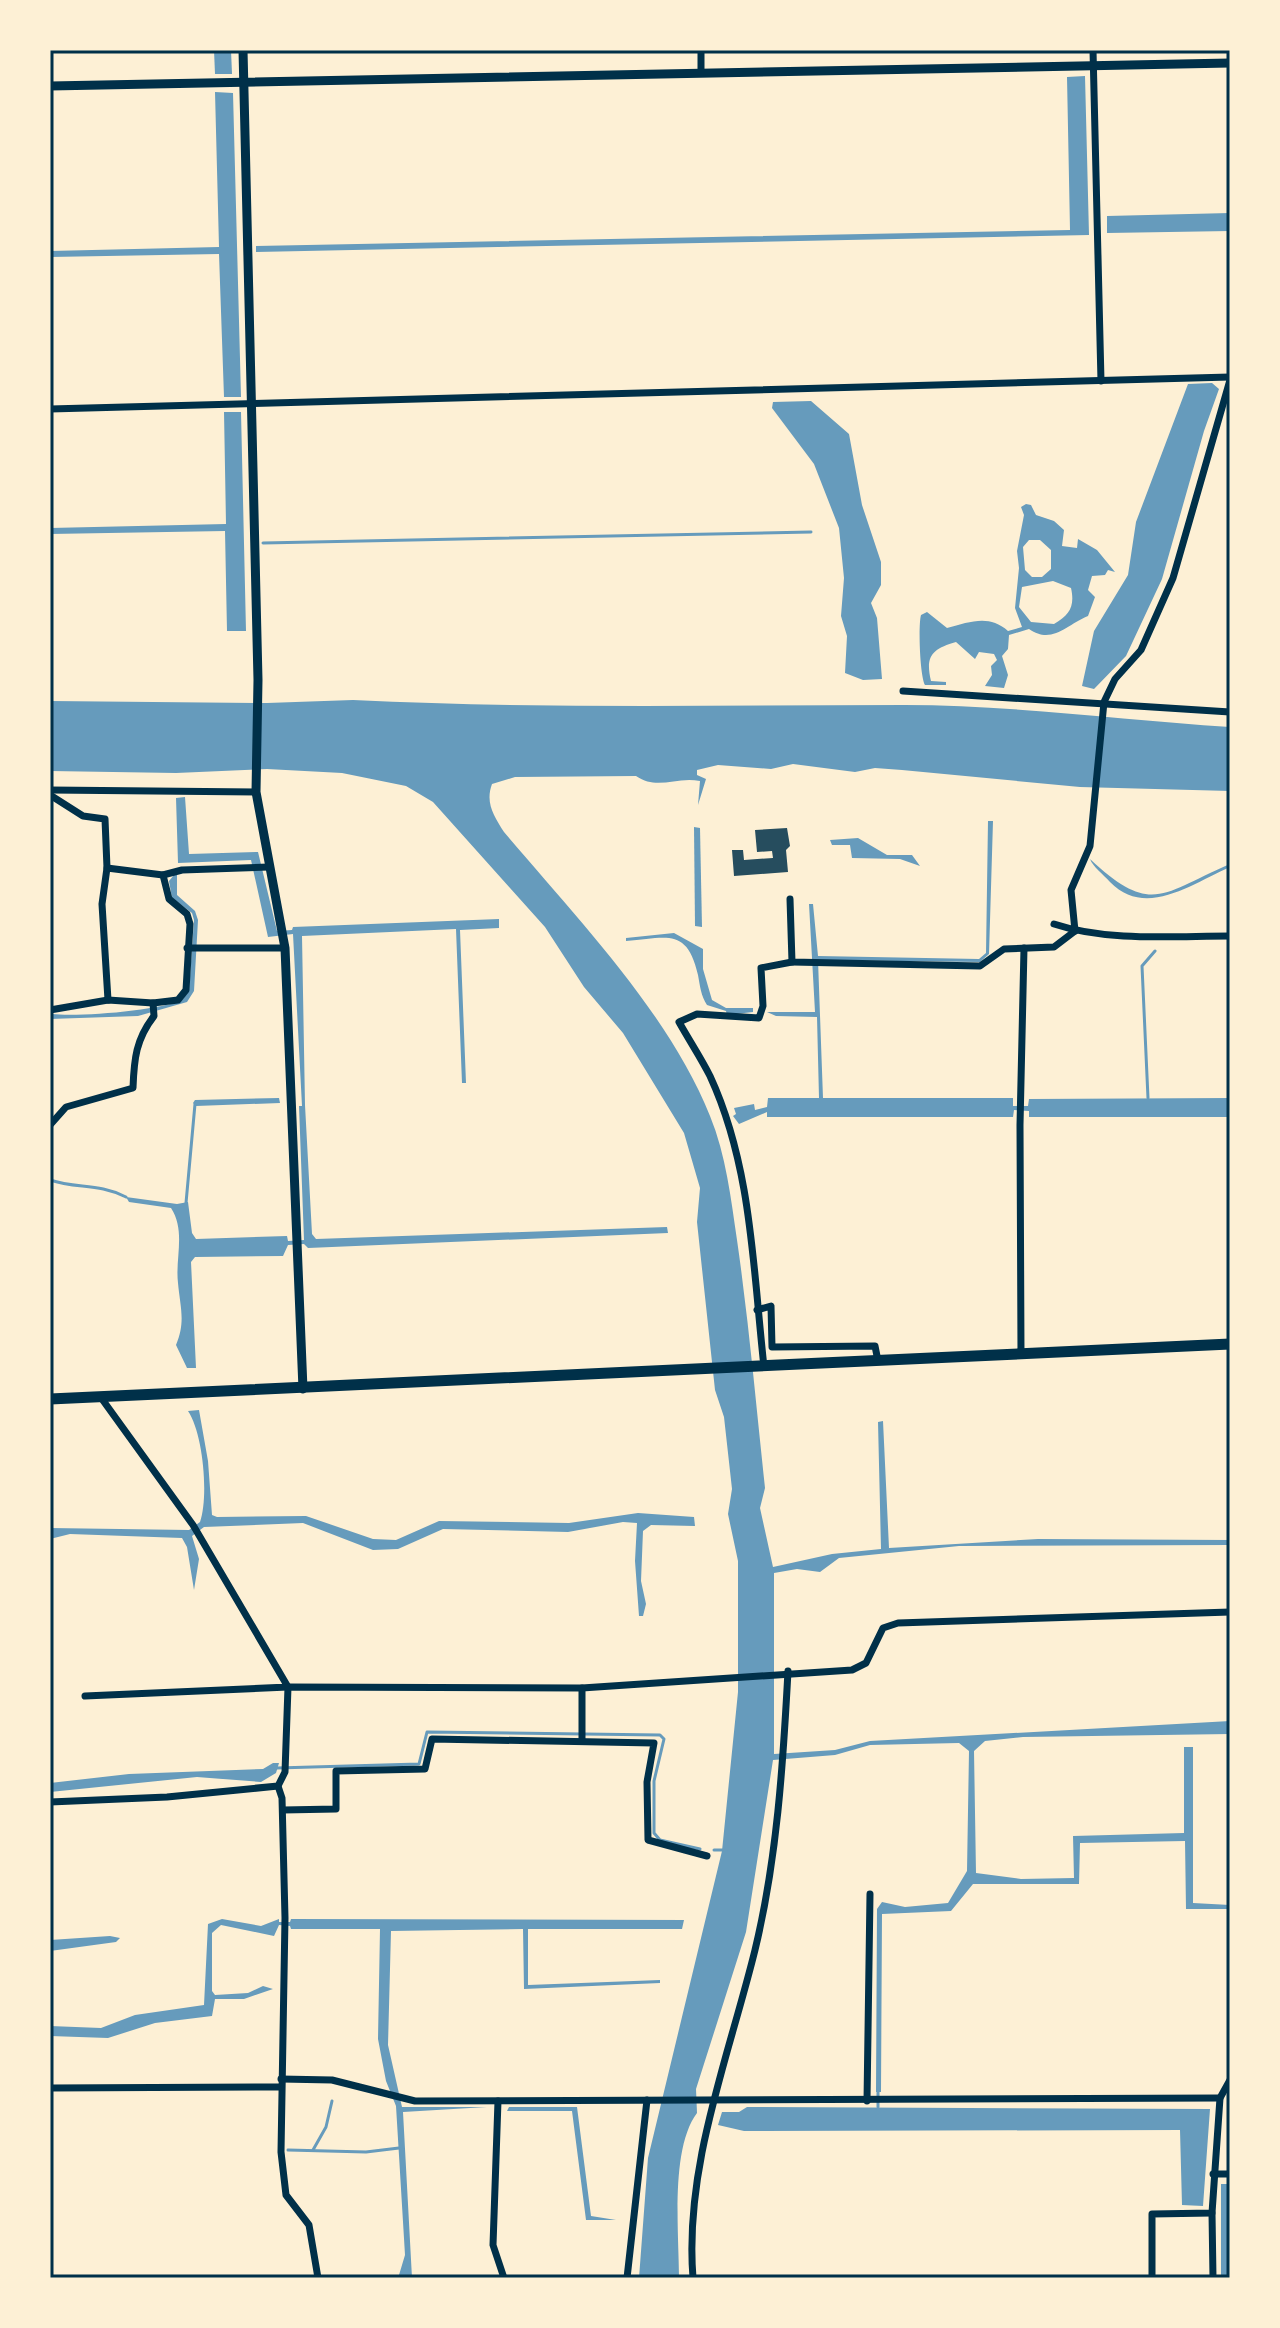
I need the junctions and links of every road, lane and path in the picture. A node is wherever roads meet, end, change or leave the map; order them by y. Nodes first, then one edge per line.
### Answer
1 (243, 50) edge
2 (701, 50) edge
3 (1093, 50) edge
4 (1230, 63) edge
5 (1093, 65) junction
6 (701, 73) junction
7 (244, 83) junction
8 (50, 86) edge
9 (1230, 379) edge
10 (1101, 381) junction
11 (251, 405) junction
12 (50, 409) edge
13 (903, 691) dead end
14 (1103, 705) junction
15 (1230, 712) edge
16 (256, 788) junction
17 (50, 792) edge
18 (266, 867) junction
19 (107, 868) junction
20 (163, 875) junction
21 (790, 899) dead end
22 (1054, 924) dead end
23 (1075, 931) junction
24 (1230, 936) edge
25 (187, 948) junction
26 (285, 948) junction
27 (1024, 948) junction
28 (792, 962) junction
29 (108, 1000) junction
30 (153, 1003) junction
31 (51, 1010) edge
32 (50, 1125) edge
33 (757, 1310) junction
34 (1230, 1344) edge
35 (1021, 1354) junction
36 (878, 1361) junction
37 (764, 1367) junction
38 (303, 1389) junction
39 (52, 1396) edge
40 (102, 1399) junction
41 (1230, 1612) edge
42 (788, 1671) junction
43 (288, 1687) junction
44 (582, 1688) junction
45 (85, 1696) dead end
46 (582, 1736) junction
47 (278, 1786) junction
48 (50, 1802) edge
49 (283, 1810) junction
50 (707, 1856) dead end
51 (870, 1894) dead end
52 (1230, 2080) edge
53 (280, 2083) junction
54 (50, 2088) edge
55 (1220, 2098) junction
56 (650, 2100) junction
57 (713, 2100) junction
58 (498, 2101) junction
59 (867, 2101) junction
60 (1213, 2174) junction
61 (1230, 2174) edge
62 (1212, 2213) junction
63 (318, 2278) edge
64 (504, 2278) edge
65 (627, 2278) edge
66 (693, 2278) edge
67 (1152, 2278) edge
68 (1213, 2278) edge

1 - 7 street
2 - 6 street
3 - 5 street
4 - 5 street
5 - 6 street
5 - 10 street
6 - 7 street
7 - 8 street
7 - 11 street
9 - 10 street
9 - 14 street
10 - 11 street
11 - 12 street
11 - 16 street
13 - 14 street
14 - 15 street
14 - 23 street
16 - 17 street
16 - 18 street
17 - 19 street
18 - 20 street
18 - 26 street
19 - 20 street
19 - 29 street
20 - 25 street
21 - 28 street
22 - 23 street
23 - 24 street
23 - 27 street
25 - 26 street
25 - 30 street
26 - 38 street
27 - 28 street
27 - 35 street
28 - 33 street
29 - 30 street
29 - 31 street
30 - 32 street
33 - 36 street
33 - 37 street
34 - 35 main road
35 - 36 main road
36 - 37 main road
37 - 38 main road
38 - 40 main road
39 - 40 main road
40 - 43 street
41 - 42 street
42 - 44 street
42 - 57 street
43 - 44 street
43 - 45 street
43 - 47 street
44 - 46 street
46 - 49 street
46 - 50 street
47 - 48 street
47 - 49 street
49 - 53 street
51 - 59 street
52 - 55 street
53 - 54 street
53 - 58 street
53 - 63 street
55 - 59 street
55 - 60 street
56 - 57 street
56 - 58 street
56 - 65 street
57 - 59 street
57 - 66 street
58 - 64 street
60 - 61 street
60 - 62 street
62 - 67 street
62 - 68 street

